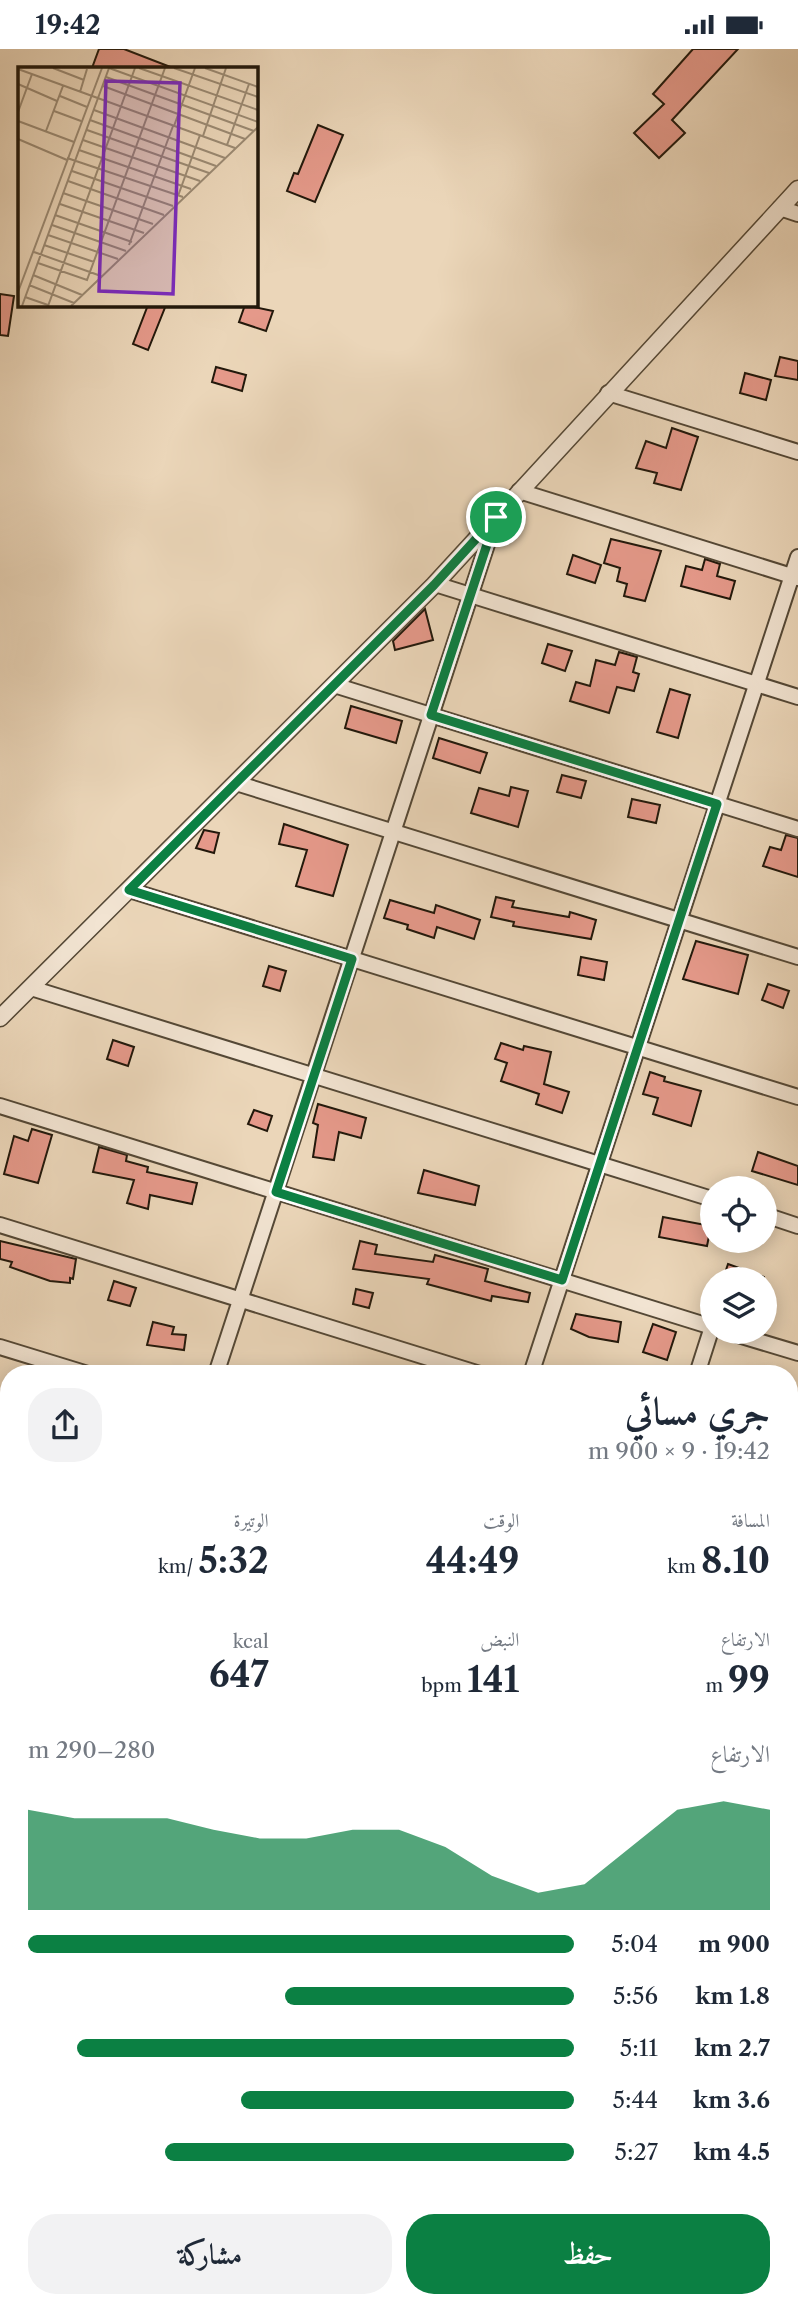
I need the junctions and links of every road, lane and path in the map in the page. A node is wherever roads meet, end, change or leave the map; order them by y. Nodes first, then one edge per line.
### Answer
1 (798, 189) edge
2 (779, 208) junction
3 (798, 214) edge
4 (608, 393) junction
5 (798, 452) edge
6 (519, 491) junction
7 (496, 517) junction
8 (798, 557) edge
9 (795, 577) edge
10 (435, 584) junction
11 (470, 595) junction
12 (757, 684) junction
13 (334, 685) junction
14 (798, 697) edge
15 (431, 715) junction
16 (236, 783) junction
17 (717, 804) junction
18 (798, 829) edge
19 (394, 831) junction
20 (129, 890) junction
21 (680, 920) junction
22 (798, 957) edge
23 (352, 959) junction
24 (31, 988) junction
25 (0, 1018) edge
26 (638, 1048) junction
27 (314, 1075) junction
28 (798, 1097) edge
29 (0, 1106) edge
30 (600, 1164) junction
31 (276, 1192) junction
32 (700, 1195) edge
33 (777, 1219) edge
34 (0, 1225) edge
35 (798, 1226) edge
36 (562, 1280) junction
37 (241, 1299) junction
38 (700, 1323) edge
39 (707, 1344) edge
40 (774, 1344) edge
41 (0, 1347) edge
42 (797, 1350) edge
43 (59, 1365) edge
44 (219, 1365) edge
45 (451, 1365) edge
46 (534, 1365) edge
47 (700, 1365) edge

1 - 2 street
2 - 3 street
2 - 4 street
4 - 5 street
4 - 6 street
6 - 7 street
6 - 9 street
7 - 10 street
7 - 11 street
8 - 9 street
9 - 12 street
10 - 11 street
10 - 13 street
11 - 12 street
11 - 15 street
12 - 14 street
12 - 17 street
13 - 15 street
13 - 16 street
15 - 17 street
15 - 19 street
16 - 19 street
16 - 20 street
17 - 18 street
17 - 21 street
19 - 21 street
19 - 23 street
20 - 23 street
20 - 24 street
21 - 22 street
21 - 26 street
23 - 26 street
23 - 27 street
24 - 25 street
24 - 27 street
26 - 28 street
26 - 30 street
27 - 30 street
27 - 31 street
29 - 31 street
30 - 32 street
30 - 36 street
31 - 36 street
31 - 37 street
33 - 35 street
34 - 37 street
36 - 38 street
36 - 46 street
37 - 44 street
37 - 45 street
39 - 47 street
40 - 42 street
41 - 43 street

